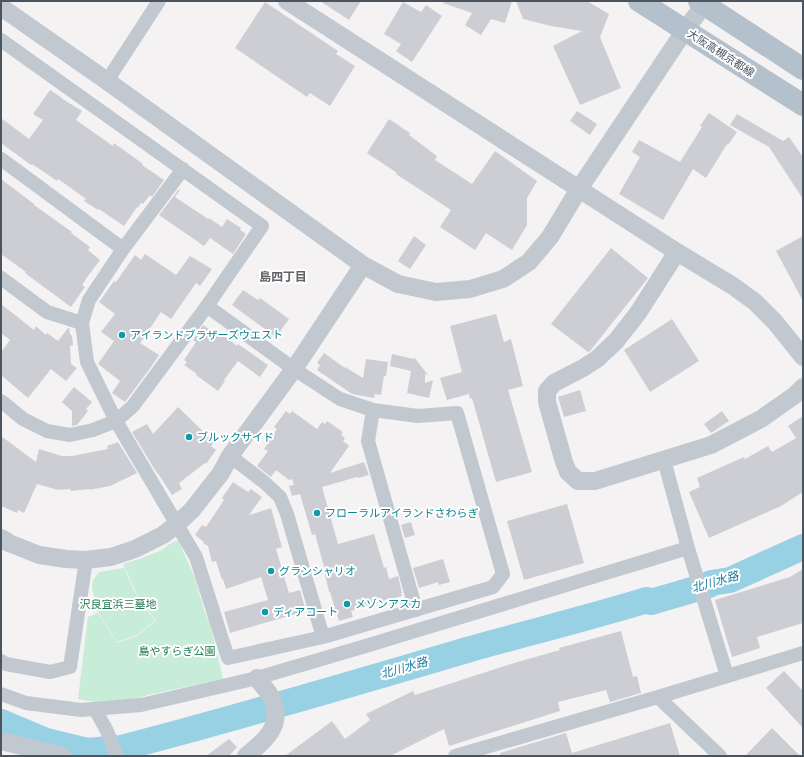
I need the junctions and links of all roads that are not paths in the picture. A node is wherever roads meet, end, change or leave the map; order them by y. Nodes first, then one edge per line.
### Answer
1 (159, 1) edge
2 (287, 1) edge
3 (639, 1) edge
4 (703, 2) edge
5 (1, 8) edge
6 (685, 30) junction
7 (1, 40) edge
8 (803, 69) edge
9 (108, 82) junction
10 (803, 106) edge
11 (1, 159) edge
12 (183, 169) junction
13 (579, 190) junction
14 (123, 249) junction
15 (677, 252) junction
16 (363, 265) junction
17 (1, 278) edge
18 (207, 306) junction
19 (82, 322) junction
20 (803, 357) edge
21 (294, 369) junction
22 (803, 387) edge
23 (1, 401) edge
24 (373, 410) junction
25 (116, 421) junction
26 (230, 456) junction
27 (664, 460) junction
28 (176, 525) junction
29 (1, 538) edge
30 (688, 548) junction
31 (86, 560) junction
32 (416, 610) junction
33 (323, 637) junction
34 (803, 653) edge
35 (1, 661) edge
36 (727, 676) junction
37 (257, 678) junction
38 (1, 694) edge
39 (658, 698) junction
40 (95, 709) junction
41 (1, 741) edge
42 (31, 752) edge
43 (62, 756) edge
44 (117, 756) edge
45 (246, 756) edge
46 (455, 756) edge
47 (720, 756) edge

1 - 9 street
2 - 13 street
3 - 6 main road, 大阪高槻京都線
4 - 6 street
4 - 8 main road
5 - 9 street
6 - 10 main road, 大阪高槻京都線
6 - 13 street
7 - 12 street
9 - 16 street
11 - 14 street
12 - 14 street
12 - 18 street
13 - 15 street
13 - 16 street
14 - 19 street
15 - 20 street
15 - 27 street
16 - 21 street
17 - 19 street
18 - 21 street
18 - 25 street
19 - 25 street
21 - 24 street
21 - 26 street
22 - 27 street
23 - 25 street
24 - 32 street
24 - 32 street
25 - 28 street
26 - 28 street
26 - 33 street
27 - 30 street
28 - 31 street
28 - 33 street
29 - 31 street
30 - 36 street
30 - 37 street
31 - 35 street
32 - 33 street
34 - 36 street
36 - 39 street
37 - 40 street
37 - 45 street
38 - 40 street
39 - 46 street
39 - 47 street
40 - 44 street
41 - 42 street
42 - 43 street

